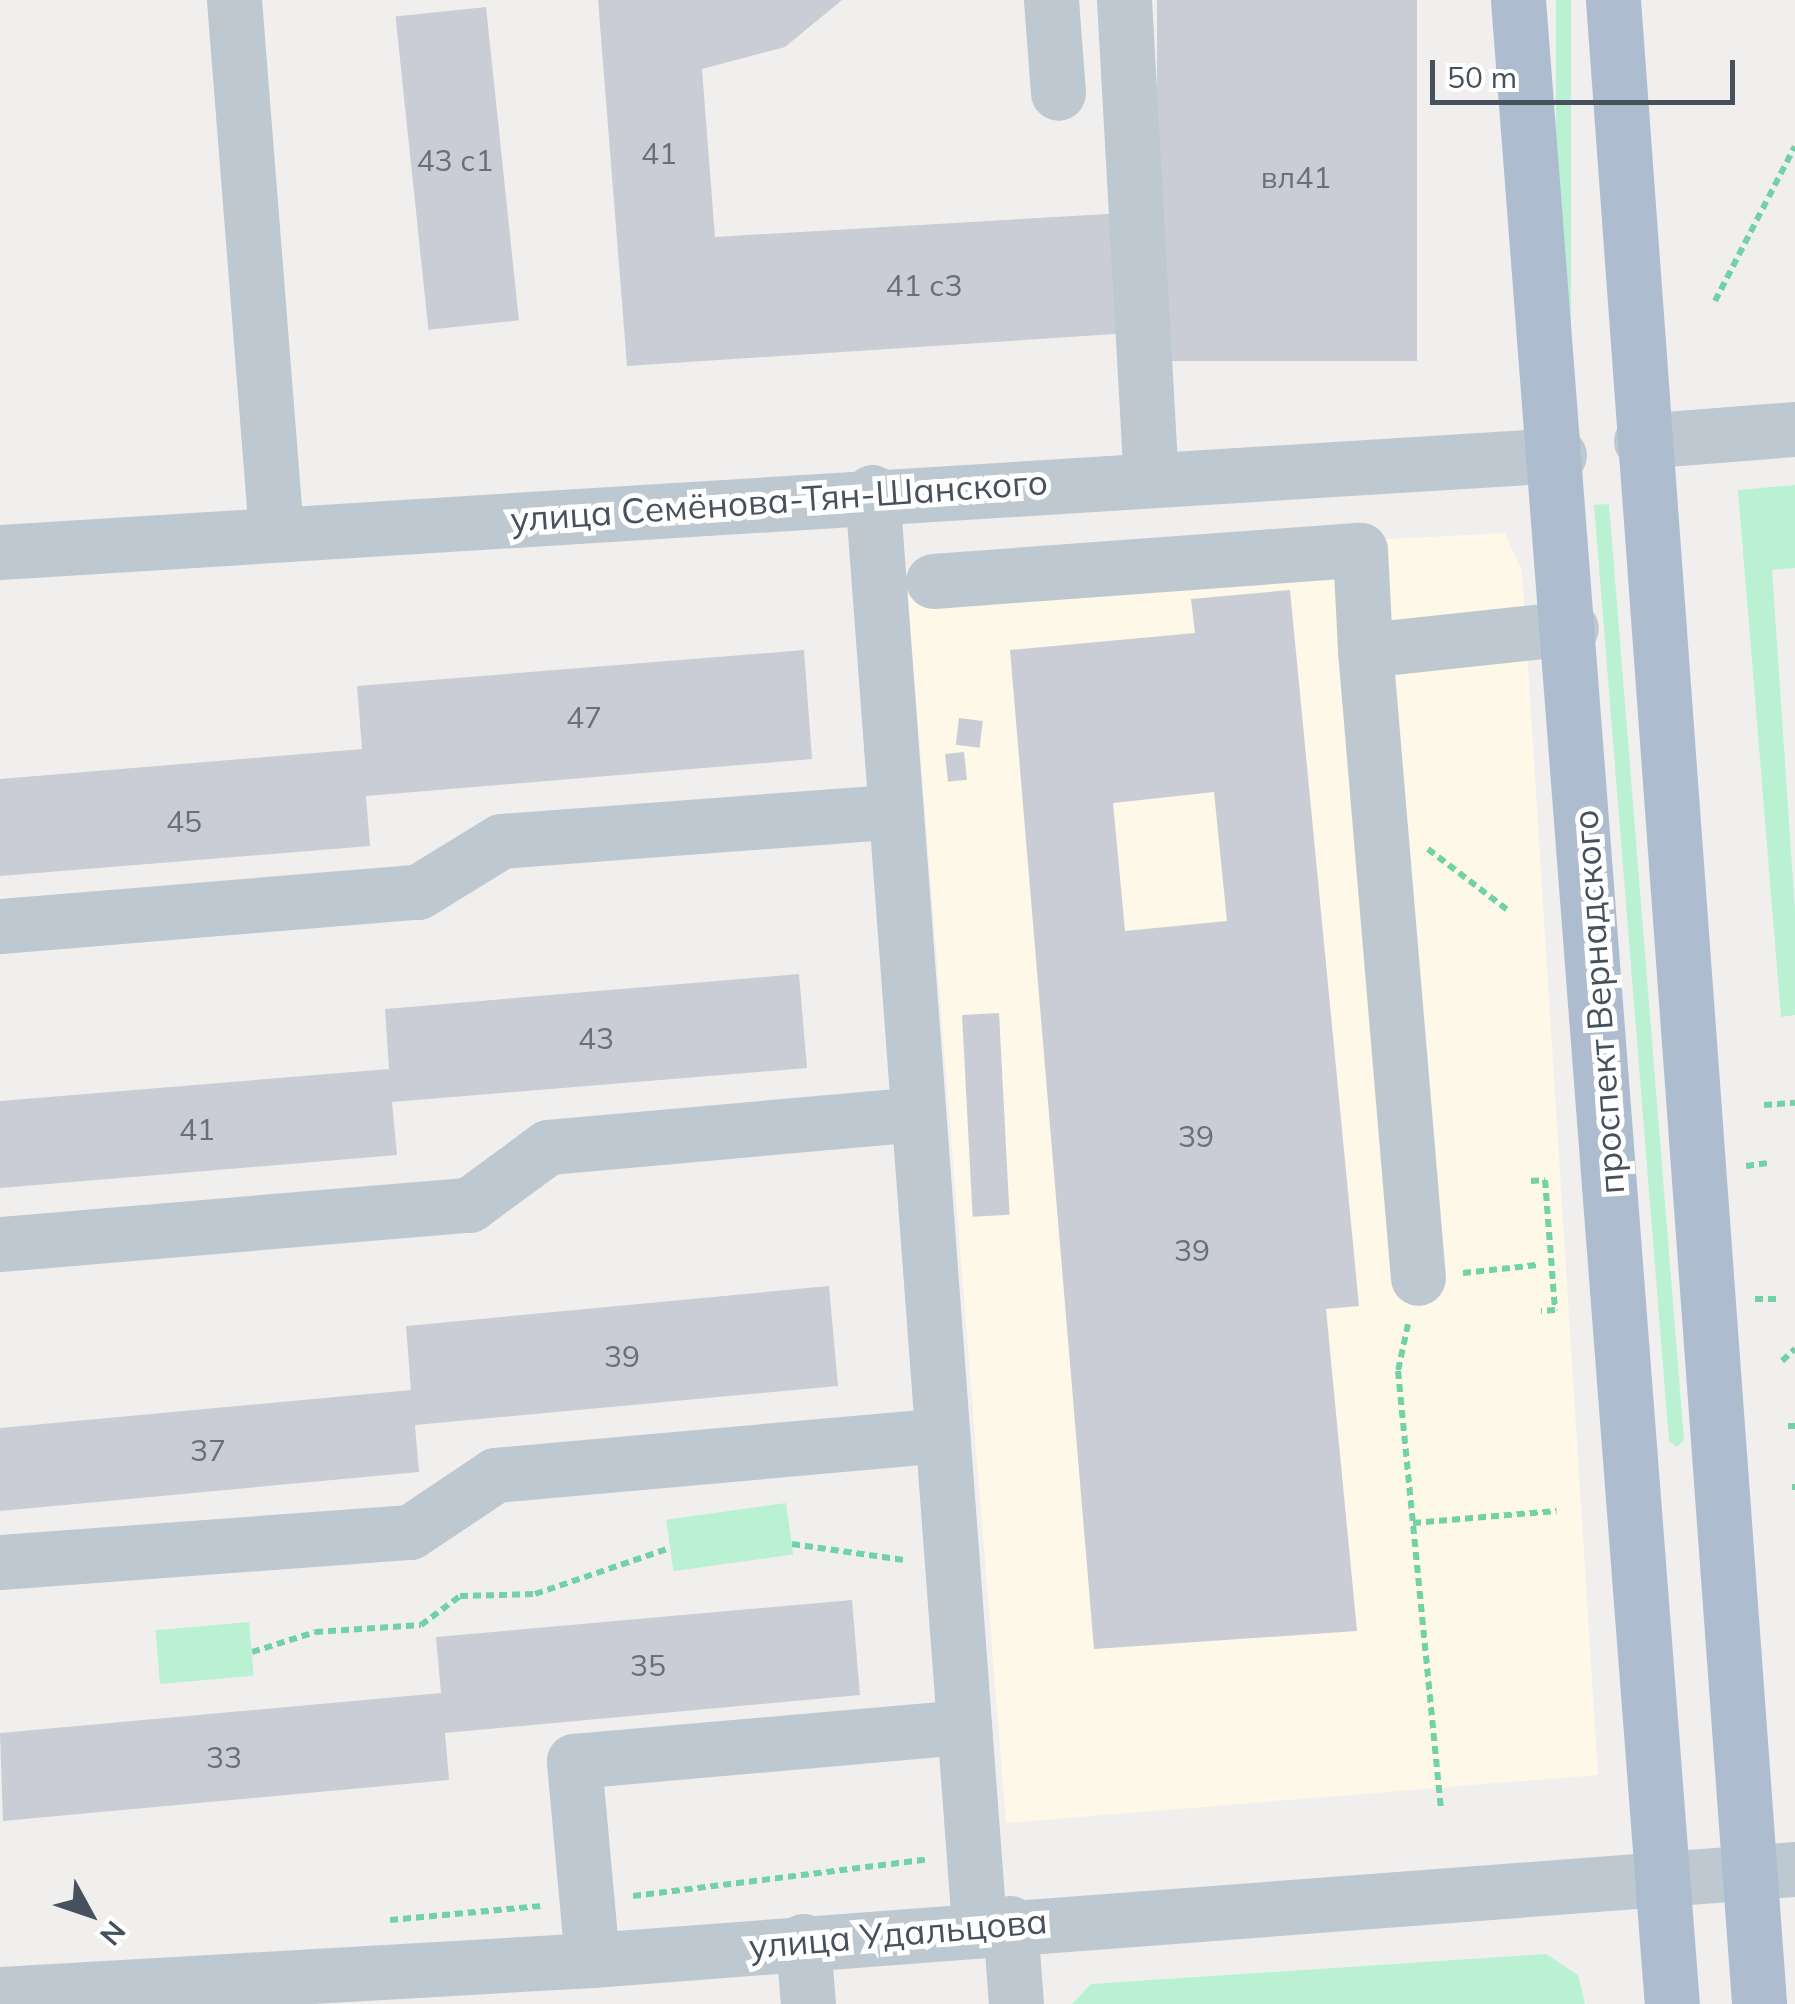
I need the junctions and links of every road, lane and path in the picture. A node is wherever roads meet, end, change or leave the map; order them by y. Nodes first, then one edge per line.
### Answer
1 (234, 0) edge
2 (1051, 0) edge
3 (1124, 0) edge
4 (1518, 0) edge
5 (1613, 0) edge
6 (1058, 93) dead end
7 (1795, 146) edge
8 (1714, 301) dead end
9 (1795, 430) edge
10 (1641, 441) junction
11 (1558, 455) junction
12 (1151, 476) junction
13 (872, 492) junction
14 (276, 533) junction
15 (0, 552) edge
16 (933, 581) dead end
17 (1572, 628) junction
18 (1365, 650) junction
19 (896, 810) junction
20 (1379, 812) junction
21 (1510, 912) dead end
22 (0, 926) edge
23 (1795, 1103) edge
24 (1764, 1105) dead end
25 (918, 1114) junction
26 (1768, 1162) dead end
27 (1746, 1164) dead end
28 (1531, 1181) dead end
29 (0, 1244) edge
30 (1537, 1265) dead end
31 (1418, 1278) junction
32 (1778, 1299) dead end
33 (1756, 1300) dead end
34 (1541, 1311) dead end
35 (1795, 1349) edge
36 (1782, 1361) dead end
37 (942, 1435) junction
38 (1556, 1510) dead end
39 (1413, 1523) junction
40 (792, 1544) dead end
41 (670, 1548) dead end
42 (0, 1562) edge
43 (952, 1562) junction
44 (252, 1652) dead end
45 (964, 1727) junction
46 (1442, 1810) dead end
47 (974, 1853) junction
48 (1770, 1870) edge
49 (1660, 1876) junction
50 (587, 1902) junction
51 (374, 1921) dead end
52 (994, 1924) junction
53 (803, 1941) junction
54 (592, 1960) junction
55 (0, 1994) edge
56 (808, 2004) edge
57 (1016, 2004) edge
58 (1672, 2004) edge
59 (1759, 2004) edge

1 - 14 street
2 - 6 street
3 - 12 street
4 - 11 main road, проспект Вернадского
5 - 10 main road
7 - 8 path
9 - 10 street
10 - 48 main road
11 - 12 street, улица Семёнова-Тян-Шанского
11 - 17 main road, проспект Вернадского
12 - 13 street, улица Семёнова-Тян-Шанского
13 - 14 street, улица Семёнова-Тян-Шанского
13 - 19 street
14 - 15 street, улица Семёнова-Тян-Шанского
16 - 18 street
17 - 18 street
17 - 49 main road, проспект Вернадского
18 - 20 street
19 - 22 street
19 - 25 street
20 - 21 path
20 - 31 street
23 - 24 path
25 - 29 street
25 - 37 street
26 - 27 path
28 - 34 path
30 - 31 path
31 - 39 path
32 - 33 path
35 - 36 path
37 - 42 street
37 - 43 street
38 - 39 path
39 - 46 path
40 - 43 path
41 - 44 path
43 - 45 street
45 - 47 street
45 - 50 street
47 - 50 path
47 - 52 street
48 - 49 street, улица Удальцова
48 - 59 main road
49 - 52 street, улица Удальцова
49 - 58 main road, проспект Вернадского
50 - 51 path
50 - 54 street
52 - 53 street, улица Удальцова
52 - 57 street
53 - 54 street, улица Удальцова
53 - 56 street
54 - 55 street, улица Удальцова

